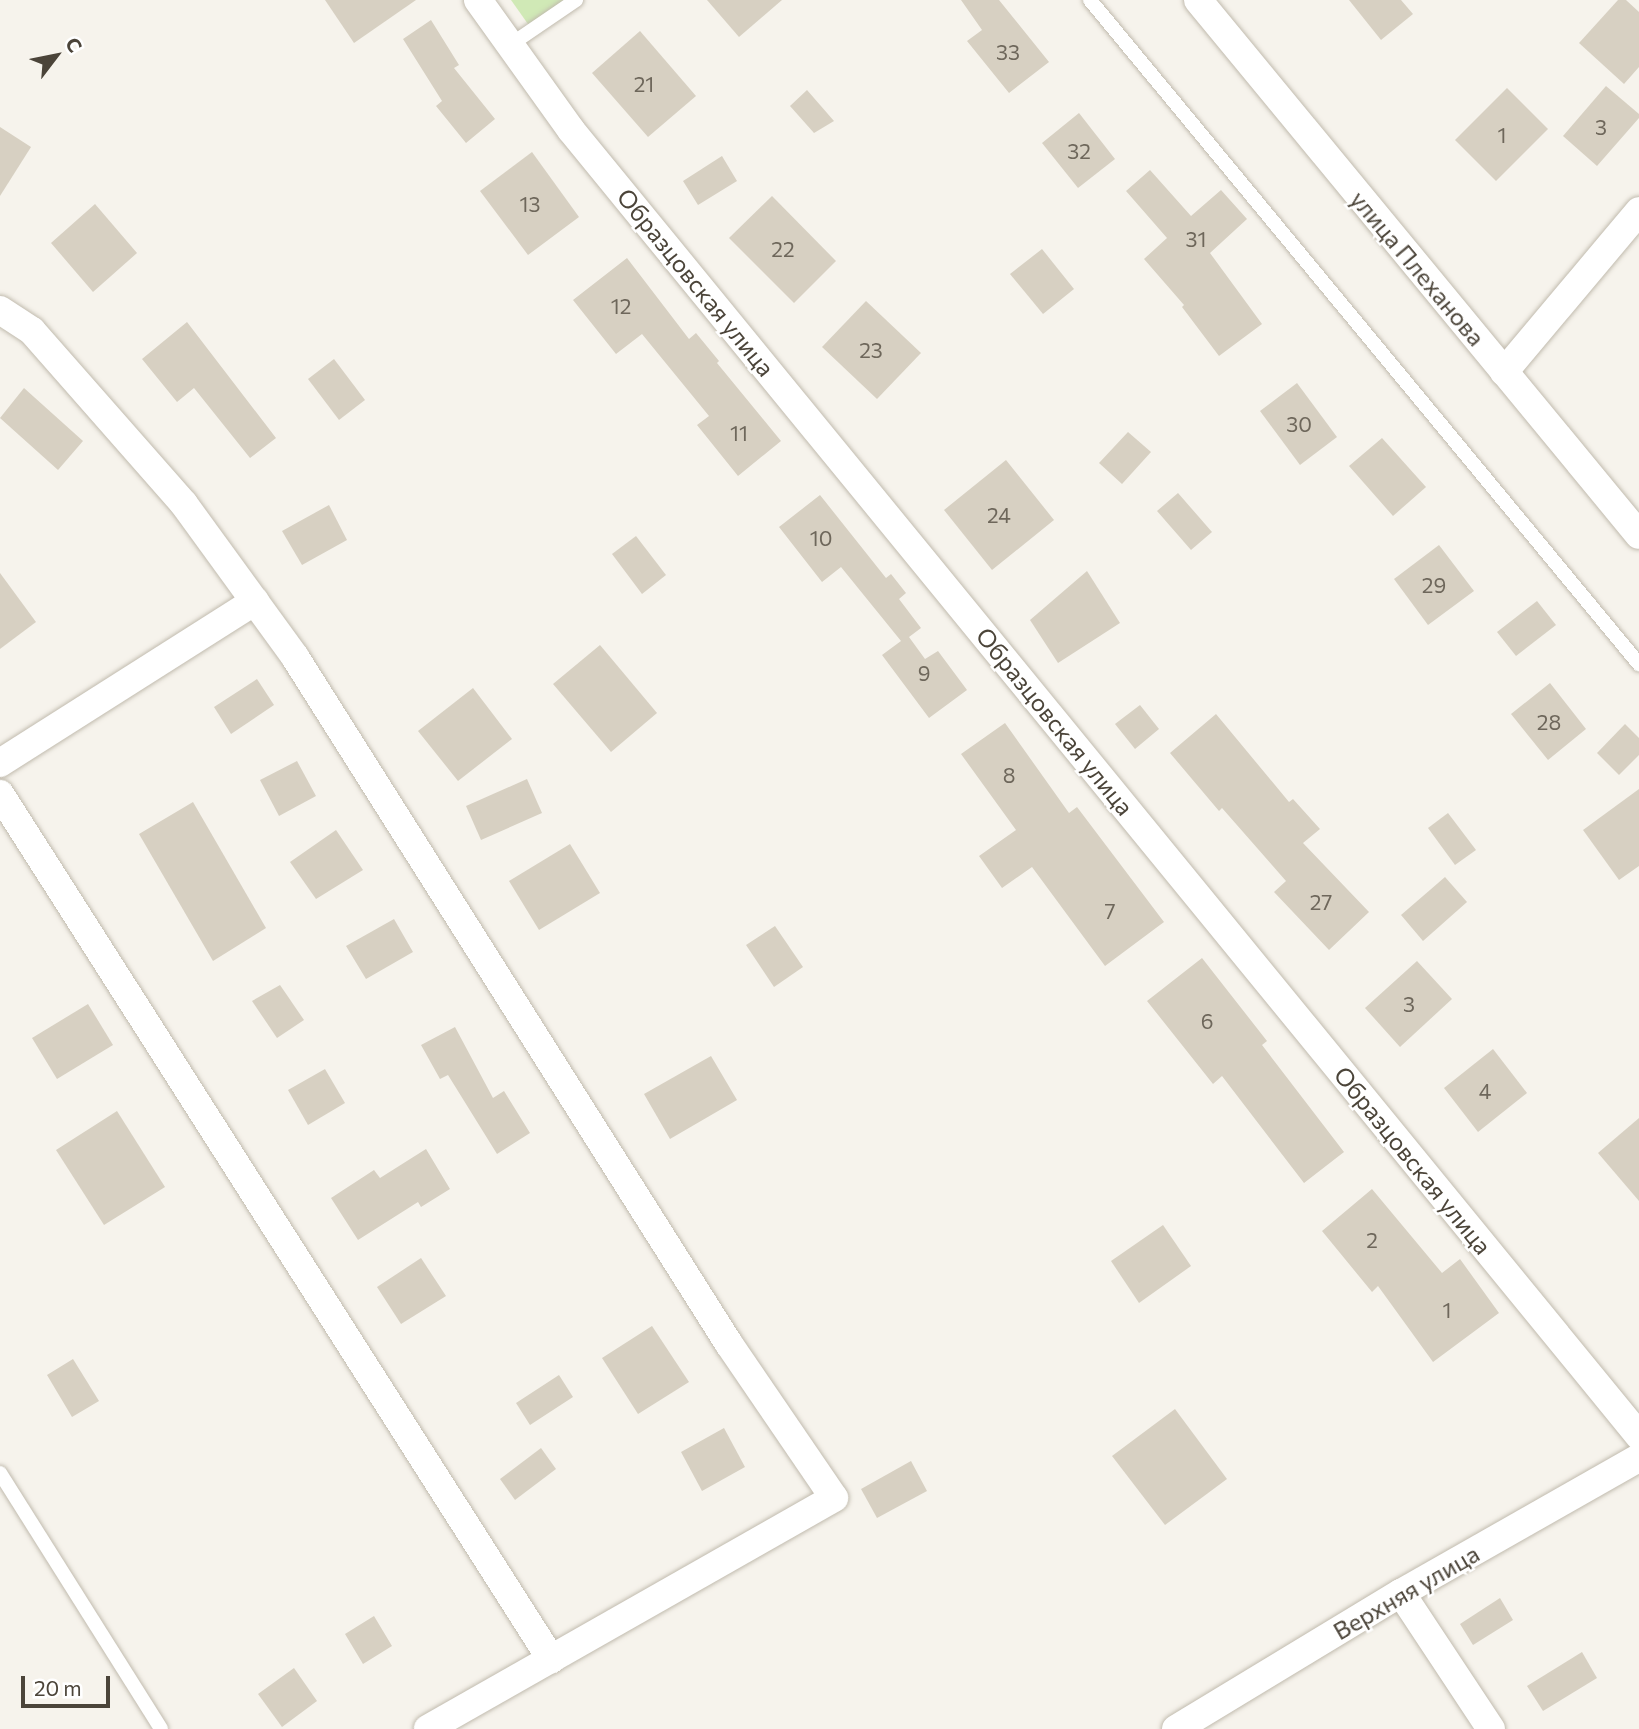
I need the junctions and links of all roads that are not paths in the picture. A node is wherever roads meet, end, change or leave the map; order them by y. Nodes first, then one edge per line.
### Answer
1 (478, 0) edge
2 (576, 0) edge
3 (1090, 0) edge
4 (1198, 0) edge
5 (510, 45) junction
6 (1639, 211) edge
7 (0, 310) edge
8 (1504, 372) junction
9 (1639, 535) edge
10 (255, 601) junction
11 (1639, 664) edge
12 (0, 762) edge
13 (0, 794) edge
14 (1639, 1436) edge
15 (1639, 1458) edge
16 (0, 1472) edge
17 (1401, 1593) junction
18 (551, 1659) junction
19 (161, 1729) edge
20 (428, 1729) edge
21 (1176, 1729) edge
22 (1491, 1729) edge

1 - 5 street, Образцовская улица
2 - 5 lane
3 - 11 lane
4 - 8 street, улица Плеханова
5 - 14 street, Образцовская улица
6 - 8 street
7 - 10 street
8 - 9 street, улица Плеханова
10 - 12 street
10 - 18 street
13 - 18 street
15 - 17 street, Верхняя улица
16 - 19 lane
17 - 21 street, Верхняя улица
17 - 22 street
18 - 20 street

